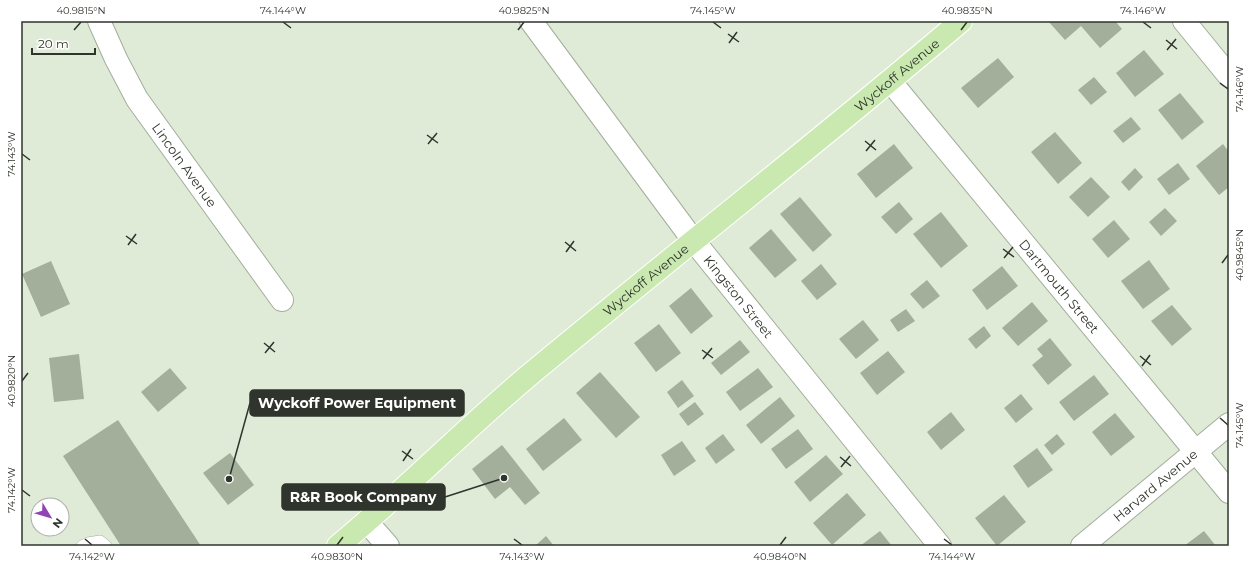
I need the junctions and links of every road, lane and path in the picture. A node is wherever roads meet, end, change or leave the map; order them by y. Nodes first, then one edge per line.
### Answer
1 (100, 21) edge
2 (531, 21) edge
3 (961, 21) edge
4 (1184, 21) edge
5 (1229, 76) edge
6 (890, 81) junction
7 (693, 240) junction
8 (282, 300) dead end
9 (1229, 424) edge
10 (1196, 452) junction
11 (1229, 492) edge
12 (367, 522) junction
13 (82, 546) edge
14 (106, 546) edge
15 (338, 546) edge
16 (388, 546) edge
17 (940, 546) edge
18 (1082, 546) edge

1 - 8 street, Lincoln Avenue
2 - 7 street, Kingston Street
3 - 6 main road, Wyckoff Avenue
4 - 5 street
6 - 7 main road, Wyckoff Avenue
6 - 10 street, Dartmouth Street
7 - 12 main road, Wyckoff Avenue
7 - 17 street, Kingston Street
9 - 10 street, Harvard Avenue
10 - 11 street, Dartmouth Street
10 - 18 street, Harvard Avenue
12 - 15 main road, Wyckoff Avenue
12 - 16 street
13 - 14 lane

